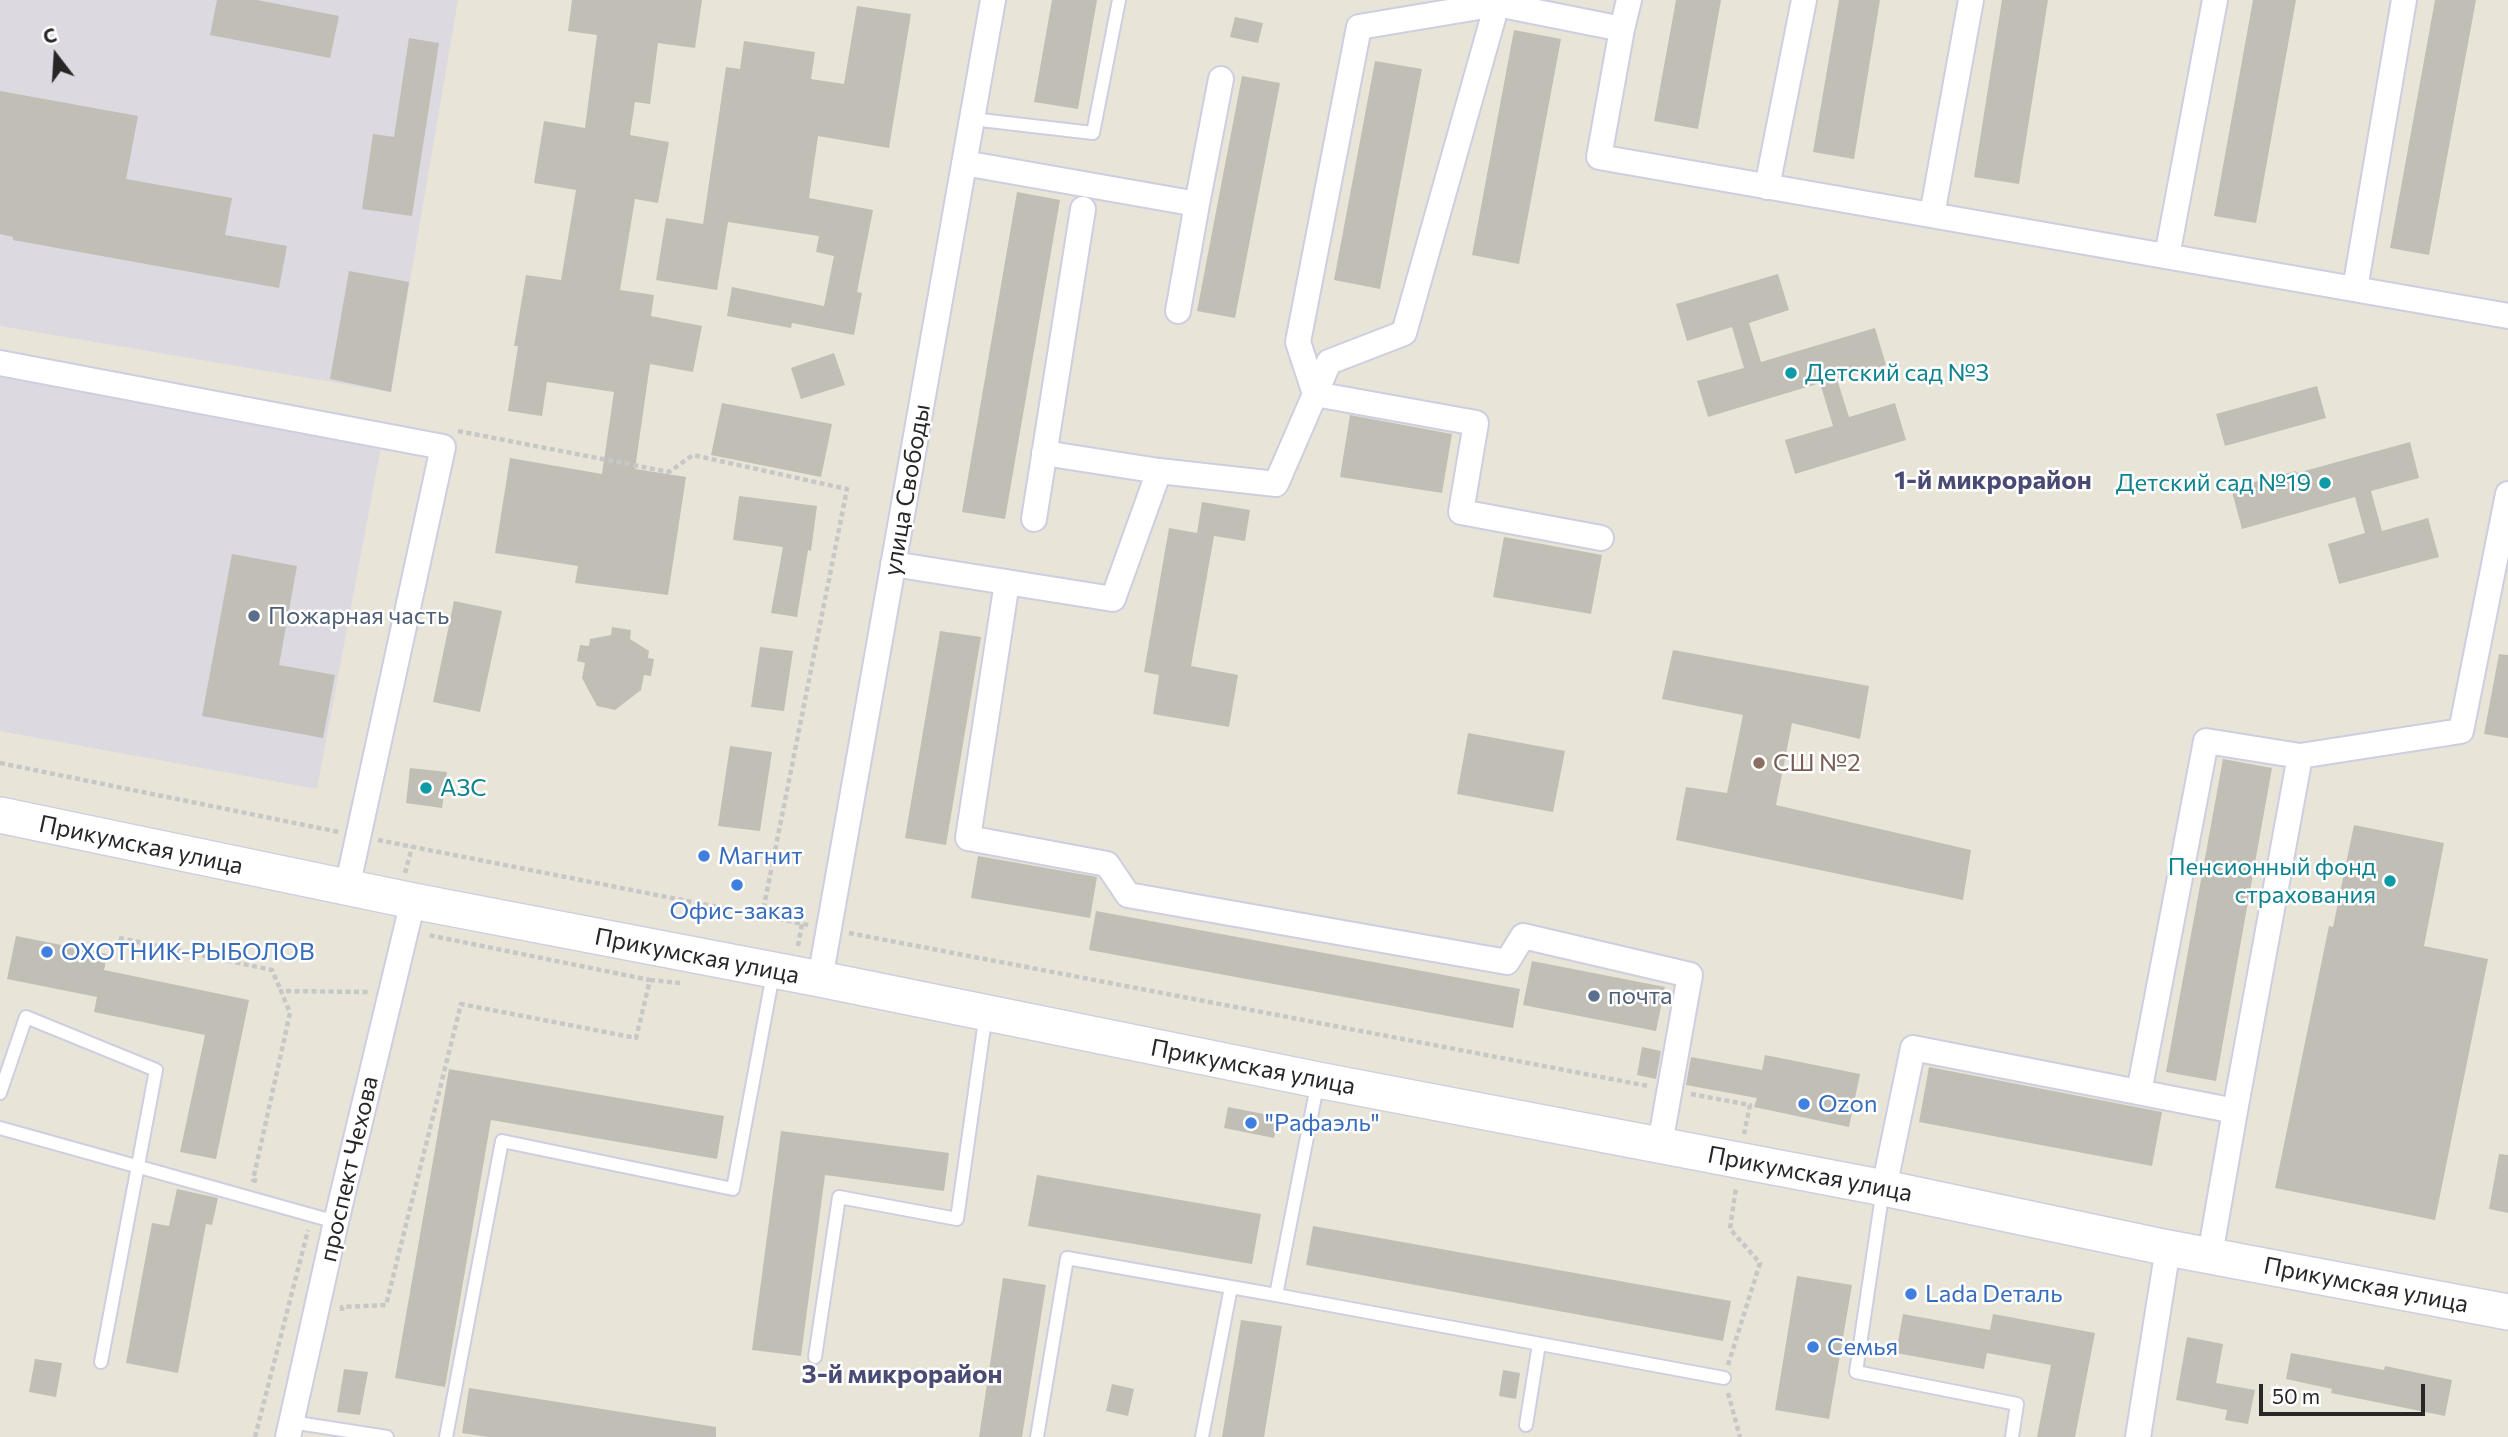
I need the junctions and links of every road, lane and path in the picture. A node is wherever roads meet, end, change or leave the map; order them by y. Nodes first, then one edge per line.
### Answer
1 (993, 0) edge
2 (1119, 0) edge
3 (1629, 0) edge
4 (1804, 0) edge
5 (1972, 0) edge
6 (2216, 0) edge
7 (2404, 0) edge
8 (1497, 4) junction
9 (1622, 29) junction
10 (1221, 79) dead end
11 (972, 119) junction
12 (964, 163) junction
13 (1767, 187) junction
14 (1197, 204) junction
15 (1083, 209) dead end
16 (1932, 215) junction
17 (2167, 256) junction
18 (2355, 289) junction
19 (1178, 311) dead end
20 (2508, 316) edge
21 (0, 363) edge
22 (1315, 394) junction
23 (452, 430) dead end
24 (1044, 453) junction
25 (1159, 471) junction
26 (2508, 494) edge
27 (1034, 519) dead end
28 (1601, 538) dead end
29 (893, 565) junction
30 (1007, 582) junction
31 (2300, 756) junction
32 (0, 763) edge
33 (0, 815) edge
34 (358, 836) junction
35 (347, 888) junction
36 (406, 910) junction
37 (762, 916) dead end
38 (119, 938) dead end
39 (774, 970) junction
40 (820, 979) junction
41 (281, 991) junction
42 (377, 992) dead end
43 (986, 1013) junction
44 (1318, 1080) junction
45 (2139, 1091) junction
46 (0, 1093) edge
47 (2235, 1111) junction
48 (0, 1128) edge
49 (1660, 1144) junction
50 (138, 1167) junction
51 (266, 1183) dead end
52 (1884, 1188) junction
53 (312, 1215) junction
54 (336, 1222) junction
55 (2168, 1248) junction
56 (2210, 1255) junction
57 (1231, 1287) junction
58 (1276, 1295) junction
59 (2508, 1312) edge
60 (340, 1320) dead end
61 (1539, 1344) junction
62 (815, 1357) dead end
63 (101, 1362) dead end
64 (1724, 1378) dead end
65 (265, 1401) junction
66 (292, 1421) edge
67 (1526, 1425) dead end
68 (255, 1437) edge
69 (387, 1437) edge
70 (446, 1437) edge
71 (1037, 1437) edge
72 (1202, 1437) edge
73 (2012, 1437) edge
74 (2138, 1437) edge

1 - 11 street, улица Свободы
2 - 11 lane
3 - 9 street
4 - 13 street
5 - 16 street
6 - 17 street
7 - 18 street
8 - 9 street
8 - 22 street
8 - 22 street
9 - 13 street
10 - 14 street
11 - 12 street, улица Свободы
12 - 14 street
12 - 29 street, улица Свободы
13 - 16 street
14 - 19 street
15 - 24 street
16 - 17 street
17 - 18 street
18 - 20 street
21 - 34 street
22 - 25 street
22 - 28 street
23 - 37 path
24 - 25 street
24 - 27 street
25 - 30 street
26 - 31 street
29 - 30 street
29 - 40 street, улица Свободы
30 - 49 street
31 - 45 street
31 - 47 street
32 - 34 path
33 - 35 main road, Прикумская улица
34 - 35 street
34 - 36 path
35 - 36 main road, Прикумская улица
36 - 39 main road, Прикумская улица
36 - 54 street, проспект Чехова
36 - 60 path
38 - 41 path
39 - 40 main road, Прикумская улица
39 - 70 lane
40 - 43 main road, Прикумская улица
41 - 42 path
41 - 51 path
43 - 44 main road, Прикумская улица
43 - 62 lane
44 - 49 main road, Прикумская улица
44 - 58 lane
45 - 47 street
45 - 52 street
46 - 50 lane
47 - 56 street
48 - 50 lane
49 - 52 main road, Прикумская улица
50 - 53 lane
50 - 63 lane
52 - 55 main road, Прикумская улица
52 - 73 lane
53 - 54 lane
53 - 65 path
54 - 66 street, проспект Чехова
55 - 56 main road, Прикумская улица
55 - 74 street
56 - 59 main road, Прикумская улица
57 - 58 lane
57 - 71 lane
57 - 72 lane
58 - 61 lane
61 - 64 lane
61 - 67 lane
65 - 66 path
65 - 68 path
66 - 69 lane

